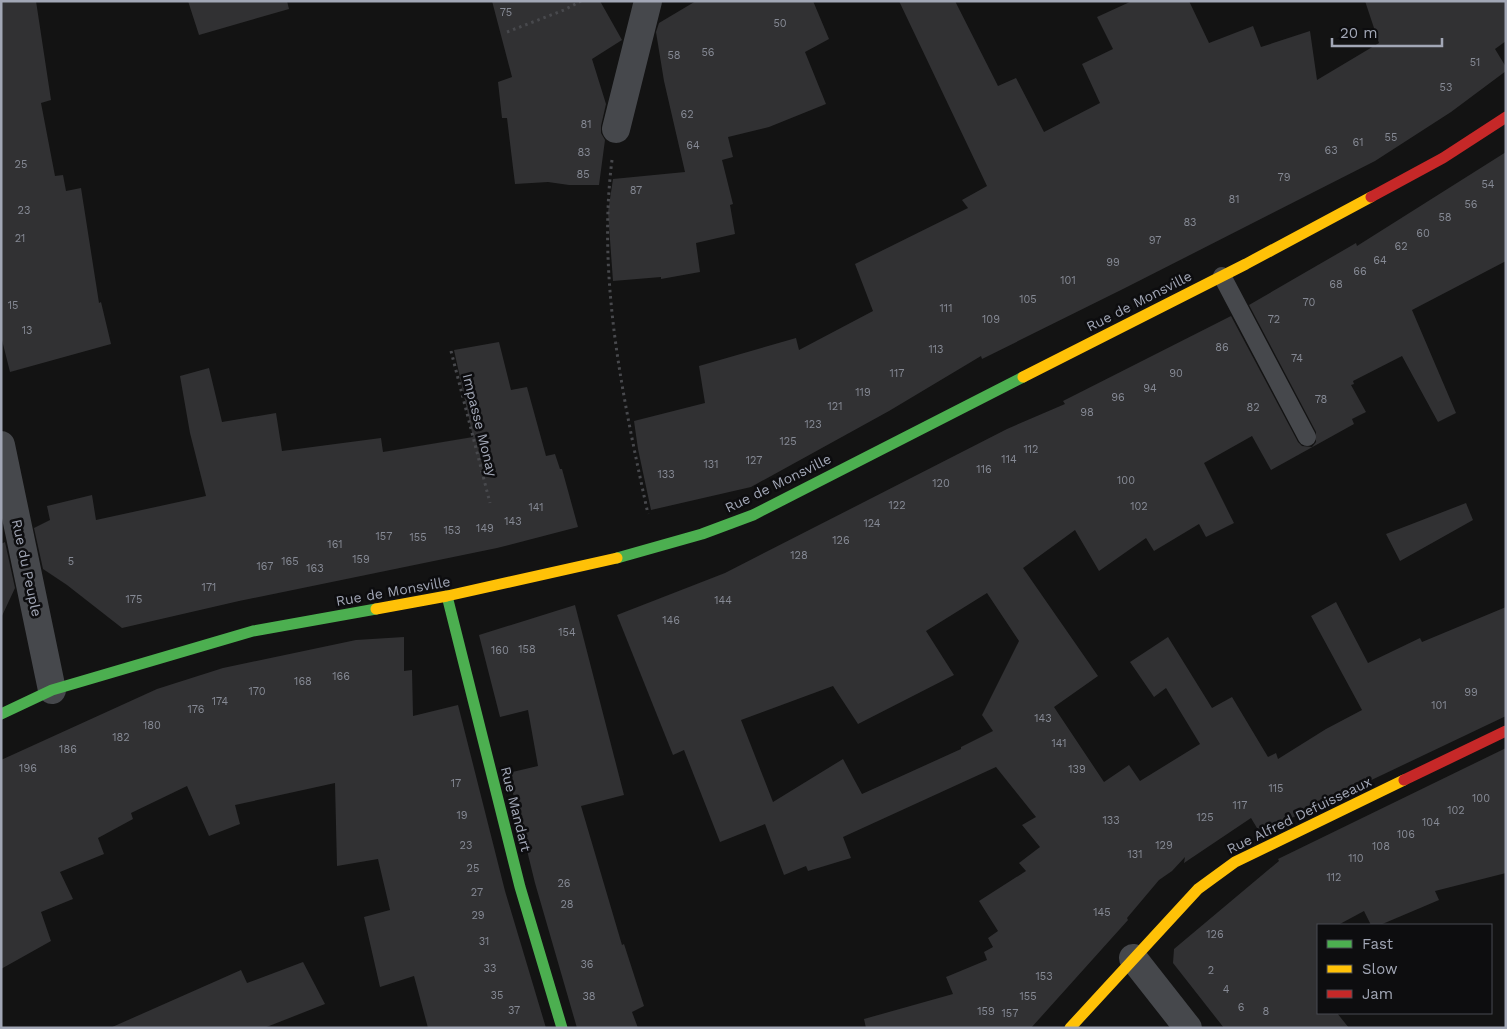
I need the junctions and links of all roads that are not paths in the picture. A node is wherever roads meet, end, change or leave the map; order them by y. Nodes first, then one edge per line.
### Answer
1 (648, 1) edge
2 (1506, 117) edge
3 (616, 129) road end
4 (1222, 276) junction
5 (1307, 437) dead end
6 (1, 446) edge
7 (447, 596) junction
8 (52, 690) junction
9 (1, 714) edge
10 (1506, 731) edge
11 (1133, 958) junction
12 (562, 1028) edge
13 (1070, 1028) edge
14 (1188, 1028) edge

1 - 3 street
2 - 4 street, Rue de Monsville
4 - 5 lane
4 - 7 street, Rue de Monsville
6 - 8 street, Rue du Peuple
7 - 8 street, Rue de Monsville
7 - 12 street, Rue Mandart
8 - 9 street, Rue de Monsville
10 - 11 street, Rue Alfred Defuisseaux
11 - 13 street, Rue Alfred Defuisseaux
11 - 14 street

